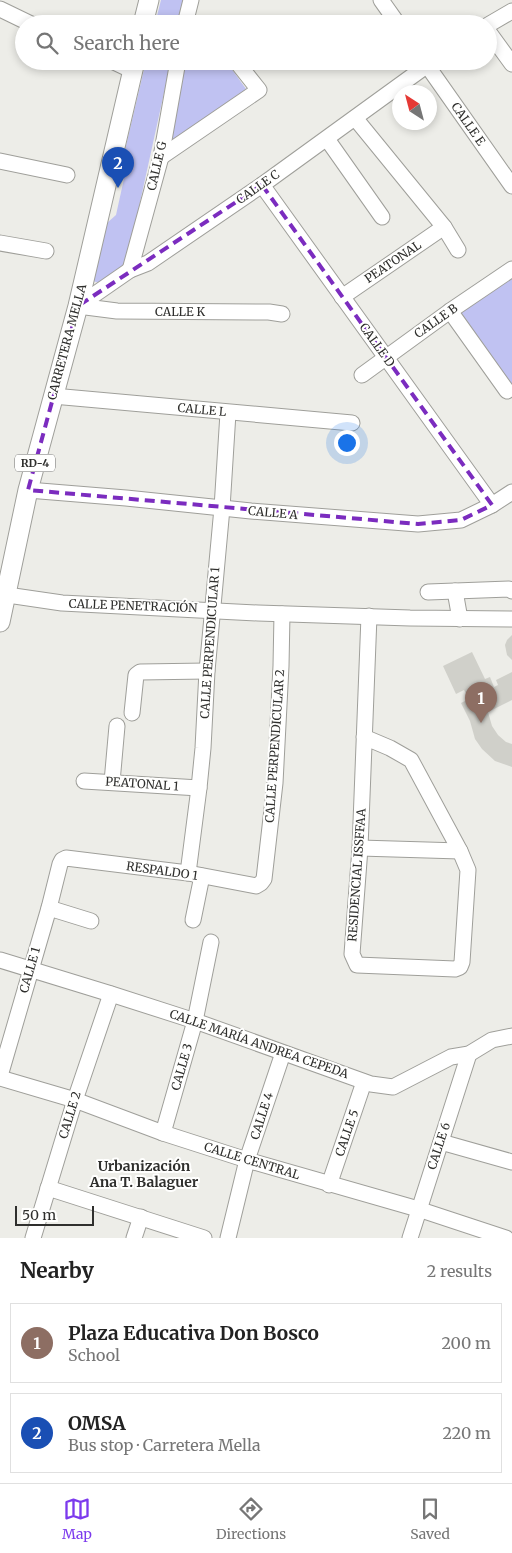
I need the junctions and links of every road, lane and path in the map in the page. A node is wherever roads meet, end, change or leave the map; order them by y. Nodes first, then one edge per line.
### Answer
1 (149, 0) edge
2 (191, 0) edge
3 (380, 0) edge
4 (0, 9) edge
5 (512, 12) edge
6 (145, 15) edge
7 (188, 15) edge
8 (391, 15) edge
9 (15, 16) edge
10 (497, 20) edge
11 (497, 43) edge
12 (512, 64) edge
13 (133, 70) edge
14 (176, 70) edge
15 (243, 70) edge
16 (419, 70) edge
17 (433, 70) edge
18 (355, 118) junction
19 (327, 139) junction
20 (161, 157) junction
21 (0, 161) edge
22 (68, 175) dead end
23 (262, 185) junction
24 (512, 186) edge
25 (382, 217) dead end
26 (444, 227) junction
27 (0, 243) edge
28 (458, 250) dead end
29 (46, 251) dead end
30 (512, 269) edge
31 (130, 270) junction
32 (342, 297) junction
33 (78, 306) junction
34 (450, 311) junction
35 (282, 314) dead end
36 (386, 357) junction
37 (362, 375) dead end
38 (507, 391) dead end
39 (53, 396) junction
40 (228, 412) junction
41 (352, 423) dead end
42 (28, 490) junction
43 (512, 492) edge
44 (492, 505) junction
45 (222, 508) junction
46 (455, 591) junction
47 (512, 591) edge
48 (428, 592) dead end
49 (3, 595) edge
50 (212, 609) junction
51 (282, 614) junction
52 (369, 616) junction
53 (460, 619) junction
54 (512, 619) edge
55 (0, 622) edge
56 (207, 671) junction
57 (132, 713) dead end
58 (117, 726) dead end
59 (364, 737) junction
60 (84, 781) dead end
61 (112, 782) junction
62 (199, 788) junction
63 (360, 848) junction
64 (460, 851) junction
65 (60, 864) joint
66 (195, 875) junction
67 (264, 879) joint
68 (49, 908) junction
69 (193, 920) dead end
70 (91, 921) dead end
71 (211, 942) dead end
72 (0, 960) edge
73 (30, 969) junction
74 (111, 994) junction
75 (194, 1021) junction
76 (512, 1036) edge
77 (282, 1053) junction
78 (469, 1054) junction
79 (0, 1077) edge
80 (364, 1082) junction
81 (74, 1100) junction
82 (163, 1133) junction
83 (441, 1142) junction
84 (247, 1160) junction
85 (512, 1162) edge
86 (329, 1185) junction
87 (48, 1188) junction
88 (418, 1209) junction
89 (141, 1217) junction
90 (33, 1238) edge
91 (134, 1238) edge
92 (204, 1238) edge
93 (228, 1238) edge
94 (410, 1238) edge
95 (506, 1238) edge

1 - 6 main road
2 - 7 street
3 - 8 street
4 - 9 street
5 - 10 street
11 - 12 street
13 - 33 main road, CARRETERA MELLA / RD-4
14 - 20 street, CALLE G
15 - 20 street
16 - 18 street, CALLE C
17 - 24 street, CALLE E
18 - 19 street, CALLE C
18 - 26 street
19 - 23 street, CALLE C
19 - 25 street
20 - 31 street, CALLE G
21 - 22 street
23 - 31 street, CALLE C
23 - 32 street, CALLE D
26 - 28 street
26 - 32 street, PEATONAL
27 - 29 street
30 - 34 street, CALLE B
31 - 33 street, CALLE C
32 - 36 street, CALLE D
33 - 35 street, CALLE K
33 - 39 main road, CARRETERA MELLA / RD-4
34 - 36 street, CALLE B
34 - 38 street
36 - 37 street, CALLE B
36 - 44 street, CALLE D
39 - 40 street, CALLE L
39 - 42 main road, CARRETERA MELLA / RD-4
40 - 41 street, CALLE L
40 - 45 street, CALLE PERPENDICULAR 1
42 - 45 street, CALLE A
42 - 49 main road, CARRETERA MELLA / RD-4
43 - 44 street, CALLE A
44 - 45 street, CALLE A
45 - 50 street, CALLE PERPENDICULAR 1
46 - 47 street
46 - 48 street
46 - 53 street
49 - 50 street, CALLE PENETRACIÓN
49 - 55 main road, CARRETERA MELLA / RD-4
50 - 51 street, CALLE PENETRACIÓN
50 - 56 street, CALLE PERPENDICULAR 1
51 - 52 street, CALLE PENETRACIÓN
51 - 67 street, CALLE PERPENDICULAR 2
52 - 53 street, CALLE PENETRACIÓN
52 - 59 street, RESIDENCIAL ISSFFAA
53 - 54 street, CALLE PENETRACIÓN
56 - 57 street
56 - 62 street, CALLE PERPENDICULAR 1
58 - 61 street
59 - 63 street, RESIDENCIAL ISSFFAA
59 - 64 street, RESIDENCIAL ISSFFAA
60 - 61 street, PEATONAL 1
61 - 62 street, PEATONAL 1
62 - 66 street, CALLE PERPENDICULAR 1
63 - 64 street
63 - 64 street, RESIDENCIAL ISSFFAA
65 - 66 street, RESPALDO 1
65 - 68 street, CALLE 1
66 - 67 street, RESPALDO 1
66 - 69 street, CALLE PERPENDICULAR 1
68 - 70 street
68 - 73 street, CALLE 1
71 - 75 street, CALLE 3
72 - 73 street, CALLE MARÍA ANDREA CEPEDA
73 - 74 street, CALLE MARÍA ANDREA CEPEDA
73 - 79 street, CALLE 1
74 - 75 street, CALLE MARÍA ANDREA CEPEDA
74 - 81 street, CALLE 2
75 - 77 street, CALLE MARÍA ANDREA CEPEDA
75 - 82 street, CALLE 3
76 - 78 street, CALLE MARÍA ANDREA CEPEDA
77 - 80 street, CALLE MARÍA ANDREA CEPEDA
77 - 84 street, CALLE 4
78 - 80 street, CALLE MARÍA ANDREA CEPEDA
78 - 83 street, CALLE 6
79 - 81 street, CALLE CENTRAL
80 - 86 street, CALLE 5
81 - 82 street, CALLE CENTRAL
81 - 87 street, CALLE 2
82 - 84 street, CALLE CENTRAL
83 - 85 street
83 - 88 street, CALLE 6
84 - 86 street, CALLE CENTRAL
84 - 93 street, CALLE 4
86 - 88 street, CALLE CENTRAL
87 - 89 street
87 - 90 street, CALLE 2
88 - 94 street, CALLE 6
88 - 95 street, CALLE CENTRAL
89 - 91 street
89 - 92 street

